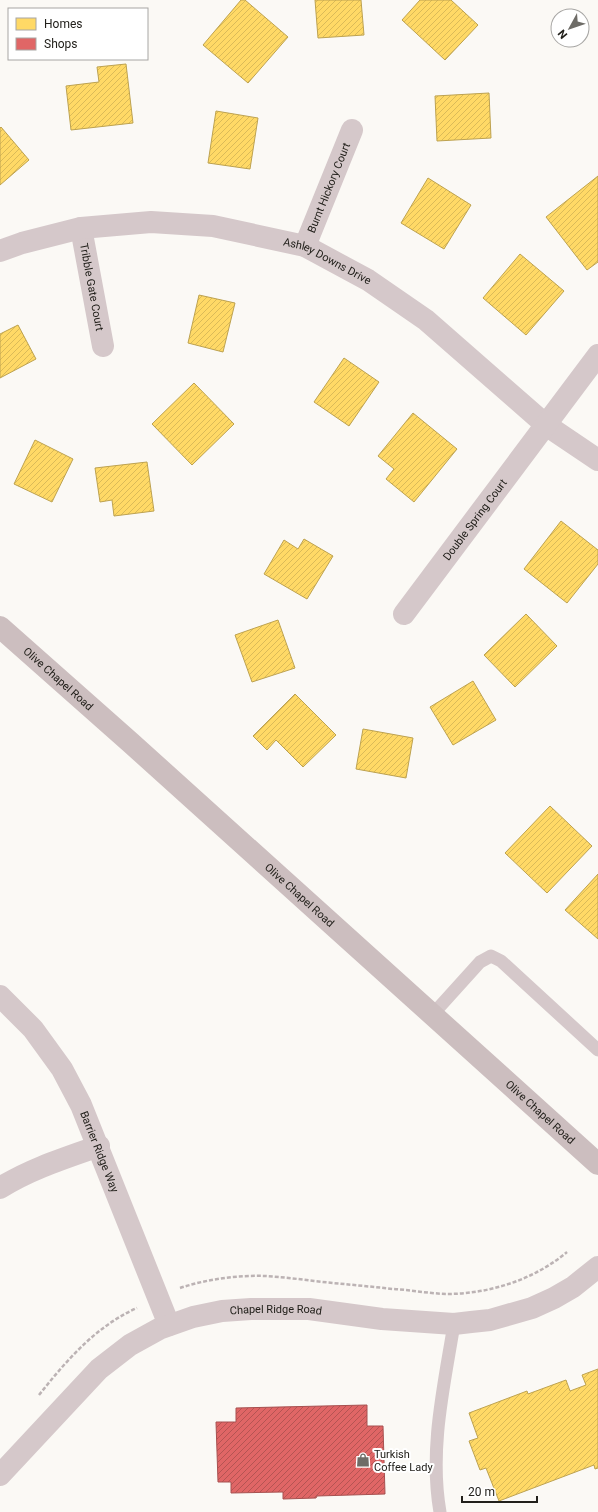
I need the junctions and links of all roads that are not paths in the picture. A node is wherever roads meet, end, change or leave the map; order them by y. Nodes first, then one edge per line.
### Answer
1 (352, 130) dead end
2 (81, 228) junction
3 (305, 246) junction
4 (0, 251) edge
5 (103, 346) dead end
6 (598, 355) edge
7 (546, 425) junction
8 (598, 460) edge
9 (404, 614) dead end
10 (0, 628) edge
11 (0, 996) edge
12 (433, 1014) junction
13 (598, 1050) edge
14 (99, 1146) junction
15 (598, 1164) edge
16 (0, 1188) edge
17 (598, 1267) edge
18 (454, 1324) junction
19 (169, 1325) junction
20 (0, 1475) edge
21 (440, 1512) edge

1 - 3 street, Burnt Hickory Court
2 - 3 street, Ashley Downs Drive
2 - 4 street, Ashley Downs Drive
2 - 5 street, Tribble Gate Court
3 - 7 street, Ashley Downs Drive
6 - 7 street, Double Spring Court
7 - 8 street, Ashley Downs Drive
7 - 9 street, Double Spring Court
10 - 12 main road, Olive Chapel Road
11 - 14 street, Barrier Ridge Way
12 - 13 lane
12 - 15 main road, Olive Chapel Road
14 - 16 street
14 - 19 street, Barrier Ridge Way
17 - 18 street, Chapel Ridge Road
18 - 19 street, Chapel Ridge Road
18 - 21 lane
19 - 20 street, Chapel Ridge Road

